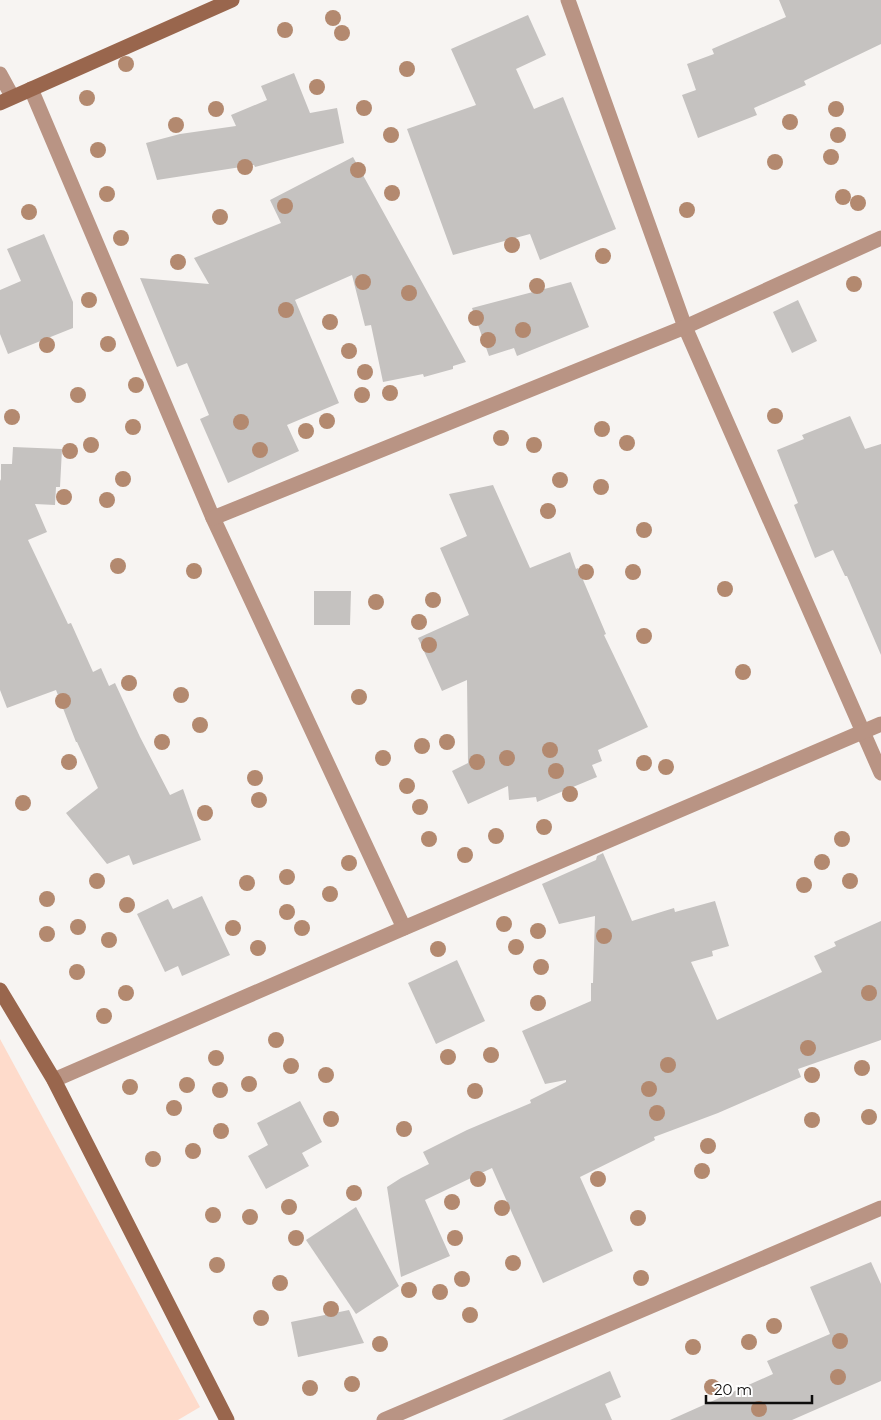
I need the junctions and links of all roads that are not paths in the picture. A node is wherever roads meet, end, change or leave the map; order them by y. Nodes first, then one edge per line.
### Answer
1 (232, 0) edge
2 (568, 0) edge
3 (0, 74) edge
4 (31, 89) junction
5 (6, 99) edge
6 (881, 238) edge
7 (685, 327) junction
8 (213, 518) junction
9 (881, 724) edge
10 (863, 731) junction
11 (881, 773) edge
12 (404, 928) junction
13 (0, 990) edge
14 (54, 1080) junction
15 (881, 1208) edge
16 (226, 1420) edge
17 (384, 1420) edge

1 - 4 street
2 - 7 street
3 - 5 street
4 - 5 street
4 - 8 street
6 - 7 street
7 - 8 street
7 - 10 street
8 - 12 street
9 - 10 street
10 - 11 street
10 - 12 street
12 - 14 street
13 - 14 street
14 - 16 street
15 - 17 street

